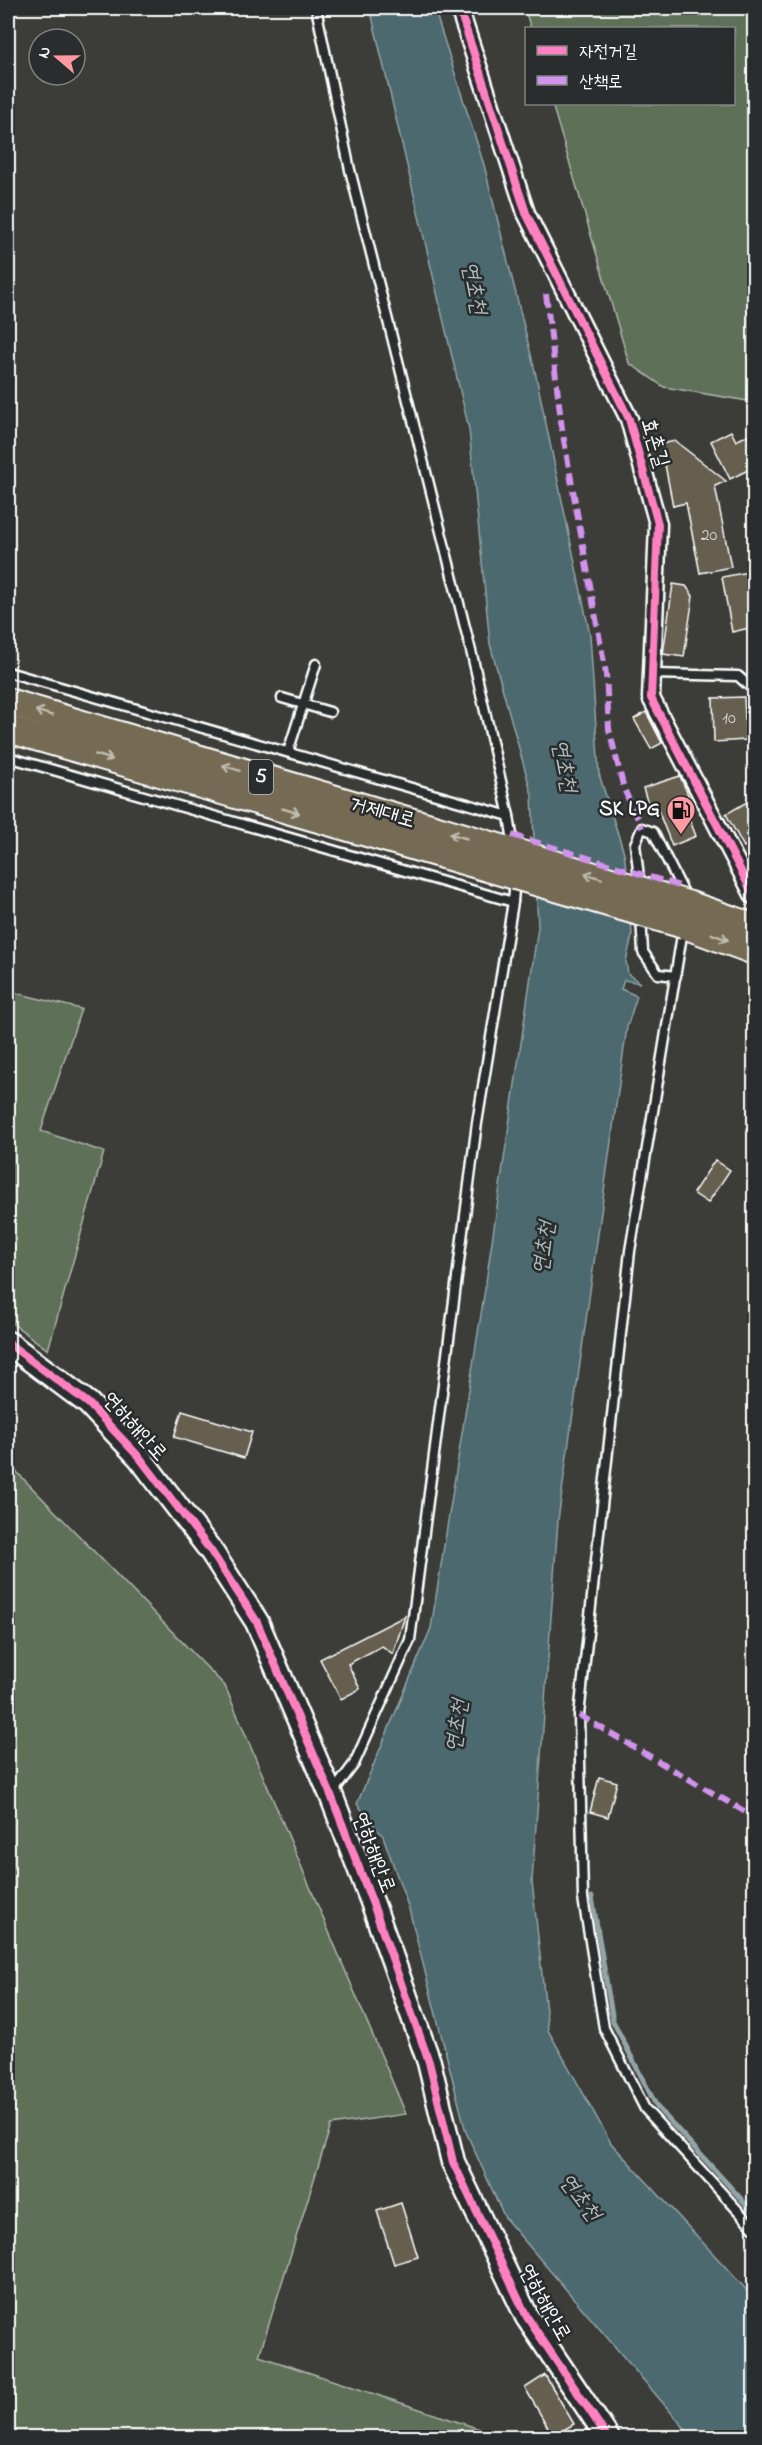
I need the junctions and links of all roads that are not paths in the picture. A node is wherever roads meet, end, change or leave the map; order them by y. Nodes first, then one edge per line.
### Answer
1 (316, 8) edge
2 (459, 8) edge
3 (316, 664) dead end
4 (8, 672) edge
5 (652, 674) junction
6 (754, 690) edge
7 (282, 698) dead end
8 (8, 702) edge
9 (303, 704) junction
10 (330, 712) dead end
11 (8, 729) edge
12 (288, 752) junction
13 (8, 757) edge
14 (509, 816) junction
15 (515, 864) junction
16 (754, 896) edge
17 (513, 902) junction
18 (687, 915) junction
19 (754, 927) edge
20 (754, 951) edge
21 (676, 976) junction
22 (8, 1343) edge
23 (331, 1795) junction
24 (754, 2228) edge
25 (608, 2438) edge

1 - 14 lane
2 - 5 street, 효촌길
3 - 9 lane
4 - 12 lane
5 - 6 lane
5 - 16 street, 효촌길
7 - 9 lane
15 -> 8 main road, 거제대로 / 5
9 - 10 lane
9 - 12 lane
11 -> 15 main road, 거제대로 / 5
12 - 14 lane
13 - 17 lane
14 - 15 lane
15 - 17 lane
15 - 18 main road, 거제대로 / 5, bridge
17 - 23 lane
18 - 19 main road, 거제대로 / 5
18 -> 20 main road, 거제대로 / 5
18 - 21 lane
18 - 21 lane
21 - 24 lane
22 - 23 street, 연하해안로
23 - 25 street, 연하해안로

